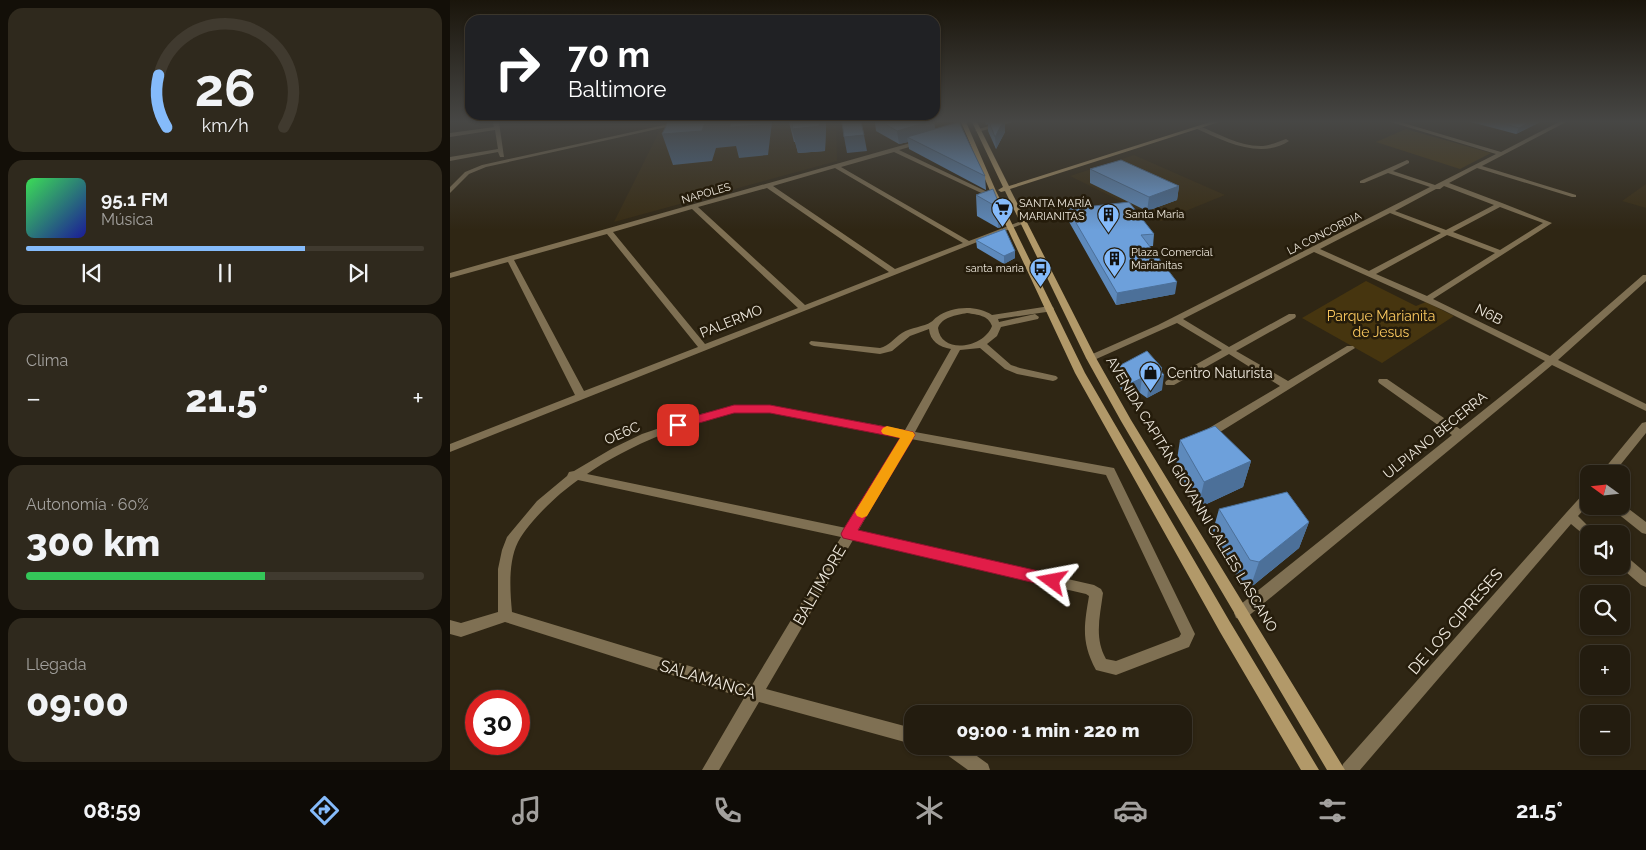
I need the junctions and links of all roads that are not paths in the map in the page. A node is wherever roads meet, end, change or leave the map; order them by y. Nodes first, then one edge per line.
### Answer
1 (504, 158) edge
2 (519, 158) edge
3 (866, 158) edge
4 (912, 158) edge
5 (977, 158) edge
6 (991, 158) edge
7 (1104, 158) edge
8 (1495, 158) edge
9 (505, 161) junction
10 (1407, 162) dead end
11 (836, 166) junction
12 (1479, 167) junction
13 (1388, 171) junction
14 (1362, 182) dead end
15 (768, 186) junction
16 (1442, 186) junction
17 (1006, 189) junction
18 (450, 191) edge
19 (993, 191) junction
20 (1574, 196) dead end
21 (997, 199) junction
22 (1500, 204) junction
23 (694, 207) junction
24 (1392, 212) junction
25 (1023, 222) junction
26 (1011, 226) junction
27 (609, 231) junction
28 (1445, 232) junction
29 (968, 243) junction
30 (1316, 250) junction
31 (1502, 253) junction
32 (510, 259) junction
33 (894, 272) junction
34 (1371, 273) junction
35 (450, 276) edge
36 (1646, 278) edge
37 (1428, 299) junction
38 (803, 308) junction
39 (1052, 312) junction
40 (1292, 316) dead end
41 (1177, 319) junction
42 (995, 321) junction
43 (934, 325) junction
44 (814, 342) dead end
45 (981, 344) junction
46 (703, 347) junction
47 (957, 347) junction
48 (1350, 348) dead end
49 (1230, 351) junction
50 (1091, 358) junction
51 (1550, 360) junction
52 (1053, 378) dead end
53 (1383, 381) dead end
54 (1170, 383) dead end
55 (1288, 386) junction
56 (581, 396) junction
57 (1646, 408) edge
58 (1646, 426) edge
59 (1208, 434) edge
60 (908, 435) junction
61 (1460, 435) junction
62 (450, 448) edge
63 (1614, 465) edge
64 (573, 475) junction
65 (1580, 505) edge
66 (1628, 515) edge
67 (1570, 516) junction
68 (1580, 525) edge
69 (1646, 529) edge
70 (848, 534) junction
71 (1630, 568) edge
72 (1646, 581) edge
73 (1241, 613) junction
74 (505, 616) junction
75 (450, 627) edge
76 (756, 694) junction
77 (904, 734) edge
78 (961, 755) edge
79 (710, 770) edge
80 (982, 770) edge
81 (1311, 770) edge
82 (1337, 770) edge
83 (1348, 770) edge

1 - 9 street
2 - 9 street
3 - 11 street, NAPOLES
4 - 21 street
5 - 19 main road
6 - 17 main road, AVENIDA CAPITÁN GIOVANNI CALLES LASCANO
7 - 17 main road
8 - 12 street, LA CONCORDIA
9 - 18 street
10 - 13 street
11 - 15 street, NAPOLES
11 - 29 street
12 - 16 street, LA CONCORDIA
12 - 20 street
13 - 14 street
13 - 16 street
15 - 23 street, NAPOLES
15 - 33 street
16 - 22 street
16 - 24 street, LA CONCORDIA
17 - 19 main road
17 - 25 main road, AVENIDA CAPITÁN GIOVANNI CALLES LASCANO
19 - 21 main road
21 - 26 main road
22 - 28 street
22 - 31 street
23 - 27 street, NAPOLES
23 - 38 street
24 - 28 street
24 - 30 street, LA CONCORDIA
25 - 26 street, PALERMO
25 - 50 main road, AVENIDA CAPITÁN GIOVANNI CALLES LASCANO
26 - 29 street, PALERMO
26 - 39 main road
27 - 32 street, NAPOLES
27 - 46 street
28 - 31 street
28 - 34 street
29 - 33 street, PALERMO
30 - 34 street, N6B
30 - 41 street, LA CONCORDIA
31 - 37 street
32 - 35 street, NAPOLES
32 - 56 street
33 - 38 street, PALERMO
34 - 37 street, N6B
36 - 51 street, ULPIANO BECERRA
37 - 51 street, N6B
38 - 46 street, PALERMO
39 - 42 street
39 - 81 main road
40 - 49 street
41 - 49 street
41 - 50 street, LA CONCORDIA
42 - 43 street
42 - 45 street
43 - 44 street
43 - 47 street
45 - 47 street
45 - 52 street
46 - 56 street, PALERMO
47 - 60 street, BALTIMORE
48 - 55 street
49 - 54 street
49 - 55 street
50 - 73 main road, AVENIDA CAPITÁN GIOVANNI CALLES LASCANO
51 - 57 street, N6B
51 - 61 street, ULPIANO BECERRA
53 - 61 street
55 - 59 street
56 - 62 street, PALERMO
58 - 63 street
60 - 64 street, OE6C
60 - 70 street, BALTIMORE
60 - 70 street, OE6C
61 - 73 street, ULPIANO BECERRA
64 - 70 street
64 - 74 street, OE6C
65 - 67 street, DE LOS CIPRESES
66 - 69 street
67 - 68 street
67 - 83 street, DE LOS CIPRESES
70 - 76 street, BALTIMORE
71 - 72 street
73 - 82 main road, AVENIDA CAPITÁN GIOVANNI CALLES LASCANO
74 - 75 street
74 - 76 street, SALAMANCA
76 - 77 street, SALAMANCA
76 - 79 street, BALTIMORE
78 - 80 street

